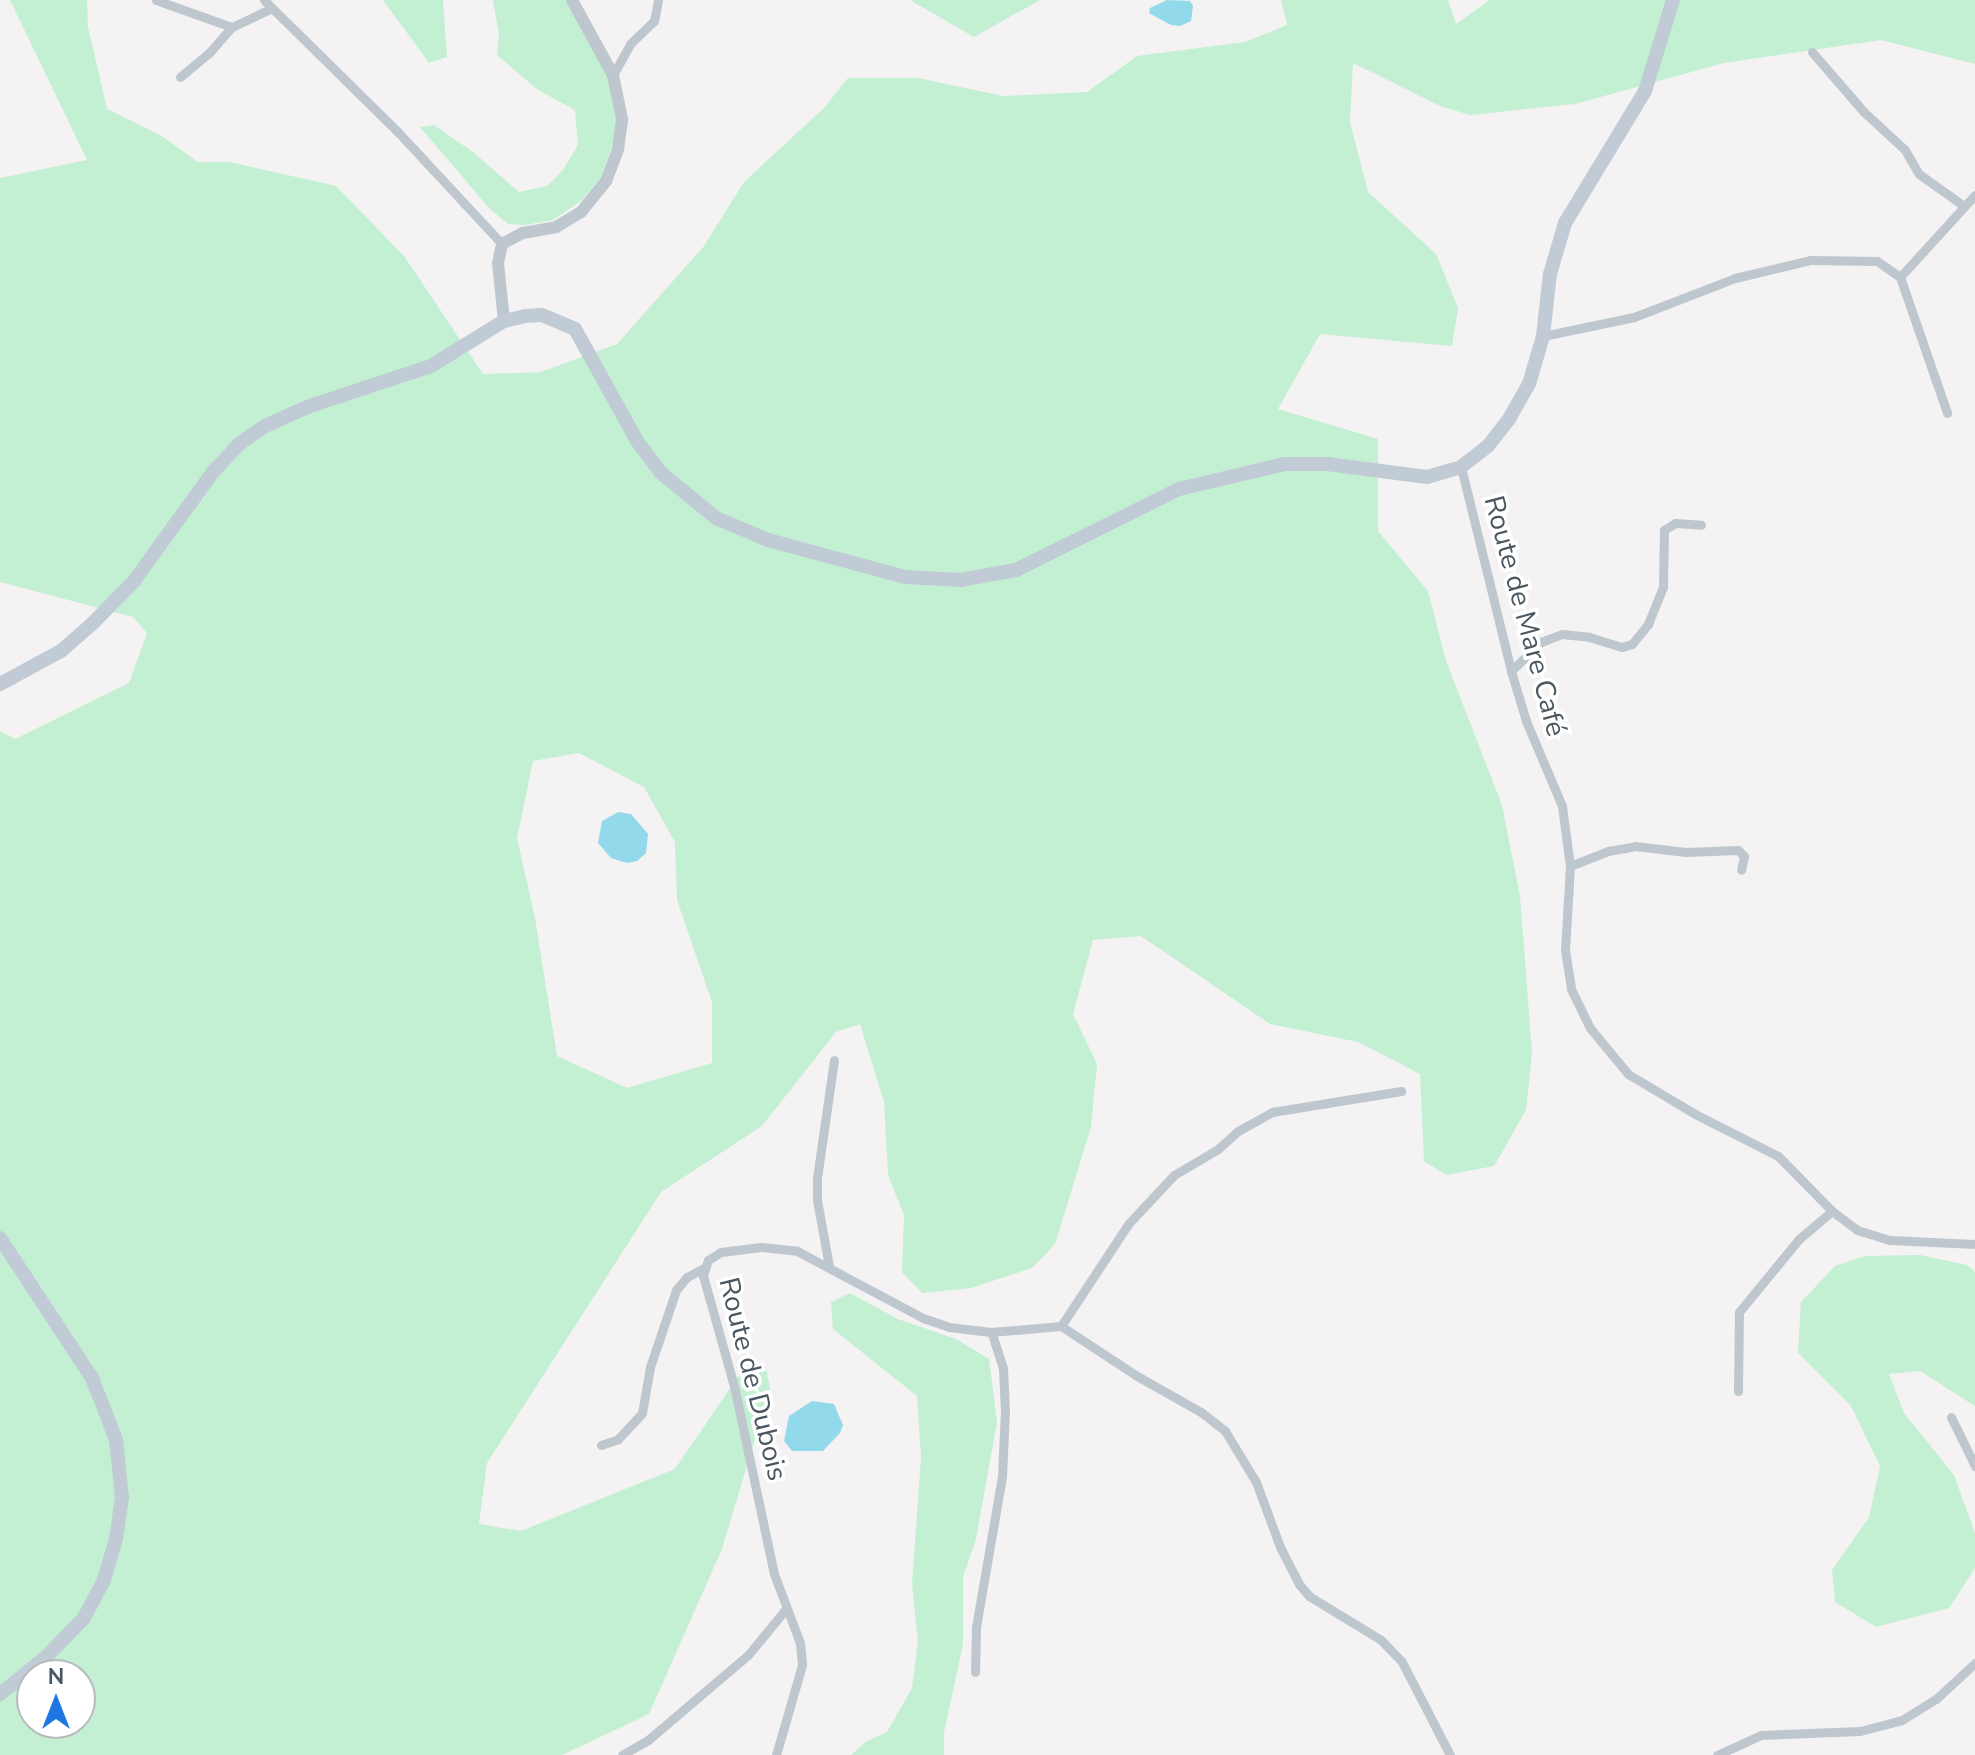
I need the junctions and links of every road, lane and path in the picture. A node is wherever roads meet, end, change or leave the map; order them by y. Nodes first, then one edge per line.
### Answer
1 (156, 0) edge
2 (264, 0) edge
3 (572, 0) edge
4 (658, 0) edge
5 (1673, 0) edge
6 (270, 9) junction
7 (232, 27) junction
8 (1812, 52) dead end
9 (613, 75) junction
10 (180, 77) dead end
11 (1975, 195) edge
12 (1964, 206) junction
13 (502, 244) junction
14 (1900, 277) junction
15 (504, 321) junction
16 (1543, 336) junction
17 (1947, 413) dead end
18 (1461, 467) junction
19 (1701, 525) dead end
20 (1511, 671) junction
21 (0, 684) edge
22 (1570, 866) junction
23 (1741, 870) dead end
24 (834, 1060) dead end
25 (1401, 1091) dead end
26 (1832, 1211) junction
27 (0, 1238) edge
28 (1975, 1244) edge
29 (829, 1266) junction
30 (704, 1268) junction
31 (1061, 1326) junction
32 (991, 1332) junction
33 (1738, 1391) dead end
34 (1951, 1417) dead end
35 (601, 1445) dead end
36 (1975, 1466) edge
37 (785, 1610) junction
38 (1975, 1663) edge
39 (975, 1672) dead end
40 (0, 1694) edge
41 (622, 1755) edge
42 (776, 1755) edge
43 (1450, 1755) edge
44 (1717, 1755) edge

1 - 7 street
2 - 6 street
3 - 9 street
4 - 9 street
5 - 16 main road
6 - 7 street
6 - 13 street
7 - 10 street
8 - 12 street
9 - 13 street
11 - 12 street
12 - 14 street
13 - 15 street
14 - 16 street
14 - 17 street
15 - 18 main road
15 - 21 main road
16 - 18 main road
18 - 20 street, Route de Mare Café
19 - 20 street
20 - 22 street, Route de Mare Café
22 - 23 street
22 - 26 street, Route de Mare Café
24 - 29 street
25 - 31 street
26 - 28 street, Route de Mare Café
26 - 33 street
27 - 40 main road
29 - 30 street, Route de Dubois
29 - 32 street, Route de Dubois
30 - 35 street
30 - 37 street, Route de Dubois
31 - 32 street, Route de Dubois
31 - 43 street
32 - 39 street
34 - 36 street
37 - 41 street
37 - 42 street, Route de Dubois
38 - 44 street

